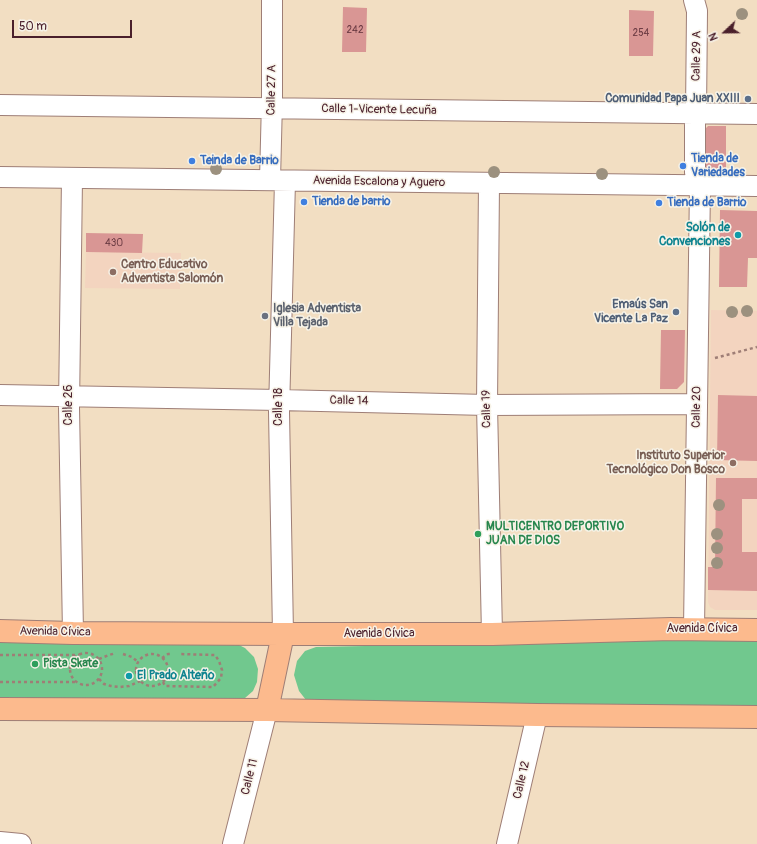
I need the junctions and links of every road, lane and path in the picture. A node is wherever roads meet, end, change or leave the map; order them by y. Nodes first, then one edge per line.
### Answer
1 (272, 0) edge
2 (694, 0) edge
3 (0, 105) edge
4 (272, 108) junction
5 (757, 114) edge
6 (696, 118) junction
7 (0, 177) edge
8 (72, 178) junction
9 (698, 179) junction
10 (278, 180) junction
11 (489, 183) junction
12 (757, 186) edge
13 (757, 347) edge
14 (711, 359) dead end
15 (0, 396) edge
16 (69, 396) junction
17 (279, 400) junction
18 (697, 404) junction
19 (487, 405) junction
20 (694, 629) junction
21 (757, 630) edge
22 (0, 631) edge
23 (73, 633) junction
24 (283, 634) junction
25 (492, 634) junction
26 (0, 655) edge
27 (79, 655) junction
28 (162, 658) junction
29 (99, 659) junction
30 (138, 662) junction
31 (99, 679) junction
32 (140, 681) junction
33 (0, 682) edge
34 (76, 682) junction
35 (163, 682) junction
36 (0, 710) edge
37 (267, 710) junction
38 (537, 715) junction
39 (757, 717) edge
40 (0, 842) edge
41 (21, 844) edge
42 (233, 844) edge
43 (508, 844) edge

1 - 4 street, Calle 27 A
2 - 6 street, Calle 29 A
3 - 4 street, Calle 1-Vicente Lecuña
4 - 6 street, Calle 1-Vicente Lecuña
4 - 10 street, Calle 27 A
5 - 6 street, Calle 1-Vicente Lecuña
6 - 9 street, Calle 29 A
7 - 8 street, Avenida Escalona y Aguero
8 - 10 street, Avenida Escalona y Aguero
8 - 16 street, Calle 26
9 - 11 street, Avenida Escalona y Aguero
9 - 12 street, Avenida Escalona y Aguero
9 - 18 street, Calle 20
10 - 11 street, Avenida Escalona y Aguero
10 - 17 street, Calle 18
11 - 19 street, Calle 19
13 - 14 path
15 - 16 street, Calle 14
16 - 17 street, Calle 14
16 - 23 street, Calle 26
17 - 19 street, Calle 14
17 - 24 street, Calle 18
18 - 19 street, Calle 14
18 - 20 street, Calle 20
19 - 25 street, Calle 19
20 - 21 main road, Avenida Cívica
20 - 25 main road, Avenida Cívica
22 - 23 main road, Avenida Cívica
23 - 24 main road, Avenida Cívica
24 - 25 main road, Avenida Cívica
24 - 37 main road
26 - 27 path
27 - 29 path
27 - 34 path
28 - 30 path
28 - 35 path
28 - 35 path
29 - 30 path
29 - 31 path
30 - 32 path
31 - 32 path
31 - 34 path
32 - 35 path
33 - 34 path
36 - 37 main road
37 - 38 main road
37 - 42 street, Calle 11
38 - 39 main road
38 - 43 street, Calle 12
40 - 41 street

